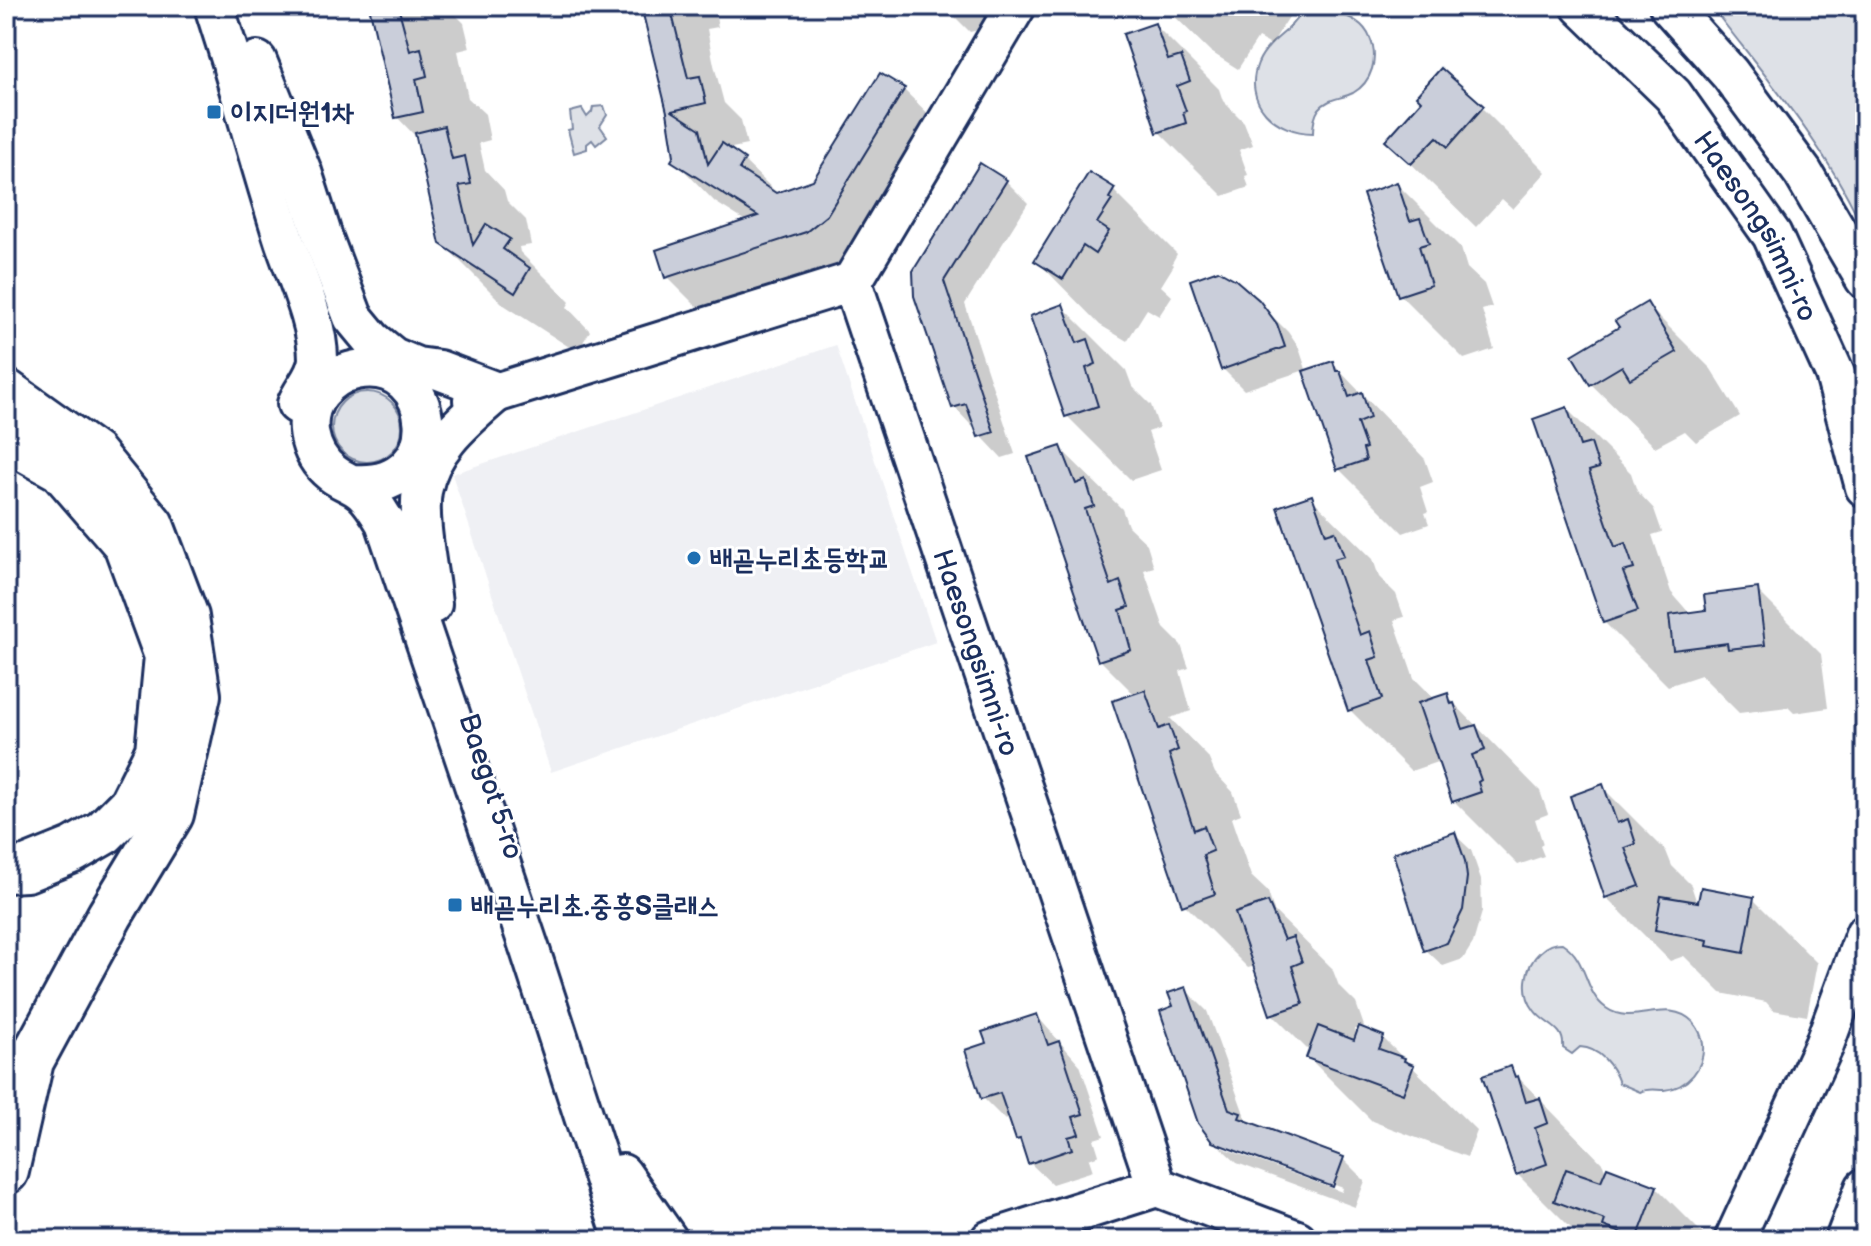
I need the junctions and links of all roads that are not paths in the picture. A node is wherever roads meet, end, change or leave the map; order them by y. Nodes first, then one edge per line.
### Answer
1 (214, 6) edge
2 (240, 6) edge
3 (1016, 6) edge
4 (1581, 6) edge
5 (1669, 6) edge
6 (245, 65) junction
7 (1865, 279) edge
8 (852, 282) junction
9 (381, 370) junction
10 (324, 387) junction
11 (6, 392) edge
12 (497, 392) junction
13 (424, 415) junction
14 (6, 438) edge
15 (411, 464) junction
16 (353, 484) junction
17 (1865, 487) edge
18 (424, 606) junction
19 (6, 870) edge
20 (1865, 934) edge
21 (6, 1171) edge
22 (613, 1176) junction
23 (1157, 1187) junction
24 (1865, 1188) edge
25 (608, 1240) edge
26 (624, 1240) edge
27 (647, 1240) edge
28 (668, 1240) edge
29 (990, 1240) edge
30 (1297, 1240) edge
31 (1734, 1240) edge
32 (1845, 1240) edge

1 - 6 street, Baegot 5-ro
2 - 6 street, Baegot 5-ro
3 - 8 street
4 - 17 street, Haesongsimni-ro
5 - 7 street
6 - 9 street, Baegot 5-ro
6 - 10 street, Baegot 5-ro
6 - 12 street
6 - 18 street, Baegot 5-ro
8 - 12 street
8 - 23 street, Haesongsimni-ro
9 - 10 street
9 - 13 street, Baegot 5-ro
10 - 16 street, Baegot 5-ro
11 - 21 highway
12 - 13 street
12 - 18 street
13 - 15 street, Baegot 5-ro
14 - 19 highway
15 - 16 street
15 - 18 street, Baegot 5-ro
16 - 18 street, Baegot 5-ro
18 - 22 street, Baegot 5-ro
20 - 31 street
22 - 25 street
22 - 26 street, Baegot 5-ro
22 - 27 street, Baegot 5-ro
22 - 28 street
23 - 29 street
23 - 30 street
24 - 32 street

